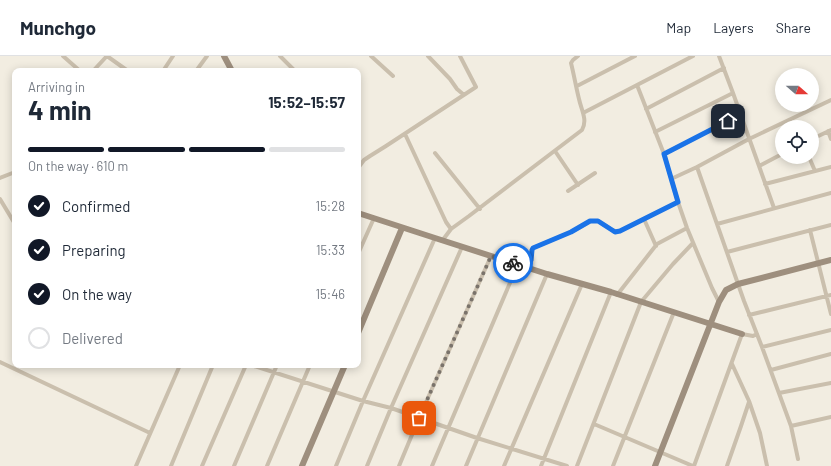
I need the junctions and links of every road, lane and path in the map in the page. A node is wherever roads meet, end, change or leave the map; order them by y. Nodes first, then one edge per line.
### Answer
1 (62, 56) edge
2 (107, 56) edge
3 (173, 56) edge
4 (207, 56) edge
5 (224, 56) edge
6 (280, 56) edge
7 (371, 56) edge
8 (428, 56) edge
9 (460, 56) edge
10 (578, 56) edge
11 (635, 56) edge
12 (693, 56) edge
13 (719, 56) edge
14 (76, 68) edge
15 (96, 68) edge
16 (124, 68) edge
17 (165, 68) edge
18 (198, 68) edge
19 (230, 68) edge
20 (291, 68) edge
21 (724, 68) junction
22 (393, 76) dead end
23 (637, 85) junction
24 (577, 86) junction
25 (733, 93) junction
26 (464, 95) junction
27 (831, 100) edge
28 (646, 109) junction
29 (583, 113) junction
30 (740, 115) junction
31 (830, 130) edge
32 (655, 132) junction
33 (404, 134) junction
34 (819, 136) edge
35 (831, 139) edge
36 (749, 140) junction
37 (555, 151) junction
38 (435, 153) dead end
39 (664, 154) junction
40 (775, 158) edge
41 (361, 164) edge
42 (812, 164) edge
43 (759, 166) junction
44 (697, 167) junction
45 (831, 167) edge
46 (815, 172) junction
47 (12, 173) edge
48 (595, 173) dead end
49 (0, 178) edge
50 (671, 179) junction
51 (765, 184) junction
52 (578, 185) junction
53 (568, 191) dead end
54 (831, 193) edge
55 (0, 199) edge
56 (678, 202) junction
57 (774, 208) junction
58 (480, 209) junction
59 (361, 214) edge
60 (374, 218) junction
61 (12, 219) edge
62 (644, 219) junction
63 (717, 224) junction
64 (831, 225) edge
65 (402, 228) junction
66 (687, 228) junction
67 (451, 229) junction
68 (810, 230) junction
69 (435, 238) junction
70 (442, 241) junction
71 (693, 243) junction
72 (656, 246) junction
73 (361, 247) edge
74 (462, 247) junction
75 (727, 252) junction
76 (491, 256) junction
77 (831, 260) edge
78 (518, 264) junction
79 (818, 264) junction
80 (528, 267) junction
81 (547, 274) junction
82 (582, 284) junction
83 (738, 284) junction
84 (614, 293) junction
85 (829, 295) edge
86 (641, 302) junction
87 (719, 302) junction
88 (674, 312) junction
89 (831, 314) edge
90 (749, 315) junction
91 (710, 324) junction
92 (361, 326) edge
93 (831, 330) edge
94 (742, 334) junction
95 (757, 334) junction
96 (762, 347) junction
97 (831, 354) edge
98 (0, 362) edge
99 (732, 364) junction
100 (12, 368) edge
101 (13, 368) edge
102 (179, 368) edge
103 (212, 368) edge
104 (245, 368) edge
105 (261, 368) edge
106 (276, 368) edge
107 (309, 368) edge
108 (344, 368) edge
109 (771, 370) junction
110 (274, 372) junction
111 (303, 381) junction
112 (831, 382) edge
113 (334, 391) junction
114 (779, 394) junction
115 (363, 401) junction
116 (749, 402) junction
117 (391, 408) junction
118 (831, 417) edge
119 (419, 418) junction
120 (594, 424) junction
121 (791, 426) junction
122 (448, 427) junction
123 (150, 433) junction
124 (625, 437) junction
125 (478, 438) junction
126 (512, 448) junction
127 (660, 451) junction
128 (544, 458) junction
129 (798, 459) dead end
130 (136, 466) edge
131 (171, 466) edge
132 (202, 466) edge
133 (234, 466) edge
134 (266, 466) edge
135 (302, 466) edge
136 (336, 466) edge
137 (367, 466) edge
138 (399, 466) edge
139 (432, 466) edge
140 (466, 466) edge
141 (504, 466) edge
142 (541, 466) edge
143 (567, 466) edge
144 (577, 466) edge
145 (614, 466) edge
146 (654, 466) edge
147 (693, 466) edge
148 (728, 466) edge
149 (767, 466) edge

1 - 14 street
2 - 15 street
2 - 16 street
3 - 17 street
4 - 18 street
5 - 19 street
6 - 20 street
7 - 22 street
8 - 26 street
9 - 26 street
10 - 24 street
11 - 24 street
12 - 23 street
13 - 21 street
21 - 25 street
21 - 28 street
23 - 28 street
23 - 29 street
24 - 29 street
25 - 30 street
25 - 32 street
26 - 33 street
27 - 36 street
28 - 32 street
29 - 37 street
30 - 36 street
30 - 39 street
31 - 34 street
31 - 35 street
32 - 39 street
33 - 41 street
33 - 67 street
36 - 43 street
36 - 44 street
37 - 52 street
37 - 58 street
38 - 58 street
39 - 50 street
40 - 43 street
42 - 46 street
43 - 51 street
44 - 50 street
44 - 63 street
45 - 46 street
46 - 51 street
47 - 49 street
48 - 52 street
50 - 56 street
51 - 57 street
52 - 53 street
54 - 57 street
55 - 61 street
56 - 62 street
56 - 66 street
57 - 63 street
58 - 67 street
59 - 60 street
60 - 65 street
60 - 73 street
62 - 72 street
62 - 80 street
63 - 75 street
64 - 68 street
65 - 69 street
65 - 92 street
66 - 71 street
66 - 72 street
67 - 70 street
68 - 75 street
68 - 79 street
69 - 70 street
69 - 115 street
70 - 74 street
71 - 86 street
71 - 87 street
72 - 84 street
74 - 76 street
74 - 117 street
75 - 83 street
76 - 78 street
76 - 119 street
77 - 79 street
78 - 80 street
78 - 122 street
79 - 83 street
79 - 85 street
80 - 81 street
81 - 82 street
81 - 125 street
82 - 84 street
82 - 126 street
83 - 87 street
83 - 90 street
84 - 86 street
84 - 128 street
85 - 89 street
85 - 90 street
86 - 88 street
86 - 120 street
87 - 91 street
88 - 91 street
88 - 124 street
90 - 95 street
91 - 94 street
91 - 127 street
93 - 96 street
94 - 95 street
94 - 99 street
95 - 96 street
96 - 109 street
97 - 109 street
98 - 100 street
99 - 116 street
99 - 147 street
101 - 123 street
102 - 123 street
103 - 131 street
104 - 132 street
105 - 110 street
106 - 110 street
107 - 111 street
108 - 113 street
109 - 114 street
110 - 111 street
110 - 133 street
111 - 113 street
111 - 134 street
112 - 114 street
113 - 115 street
113 - 135 street
114 - 121 street
115 - 117 street
115 - 136 street
116 - 148 street
116 - 149 street
117 - 119 street
117 - 137 street
118 - 121 street
119 - 122 street
119 - 138 street
120 - 124 street
120 - 144 street
121 - 129 street
122 - 125 street
122 - 139 street
123 - 130 street
124 - 127 street
124 - 145 street
125 - 126 street
125 - 140 street
126 - 128 street
126 - 141 street
127 - 146 street
127 - 147 street
128 - 142 street
128 - 143 street

